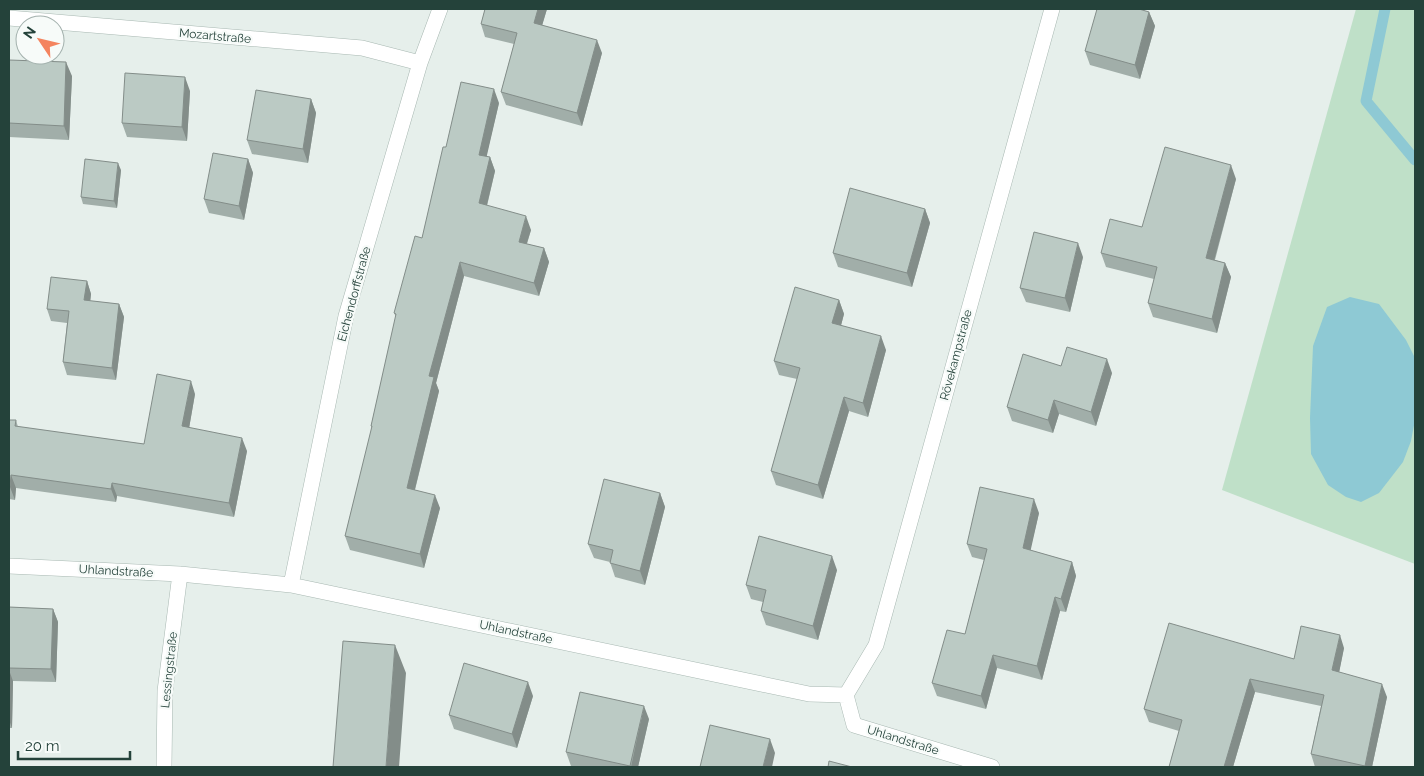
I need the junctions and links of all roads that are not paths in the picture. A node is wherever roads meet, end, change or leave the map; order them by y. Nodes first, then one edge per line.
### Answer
1 (440, 9) edge
2 (1052, 9) edge
3 (9, 18) edge
4 (420, 63) junction
5 (9, 566) edge
6 (180, 574) junction
7 (291, 585) junction
8 (846, 695) junction
9 (164, 767) edge
10 (992, 767) edge

1 - 4 street, Eichendorffstraße
2 - 8 street, Rövekampstraße
3 - 4 street, Mozartstraße
4 - 7 street, Eichendorffstraße
5 - 6 street, Uhlandstraße
6 - 7 street, Uhlandstraße
6 - 9 street, Lessingstraße
7 - 8 street, Uhlandstraße
8 - 10 street, Uhlandstraße

